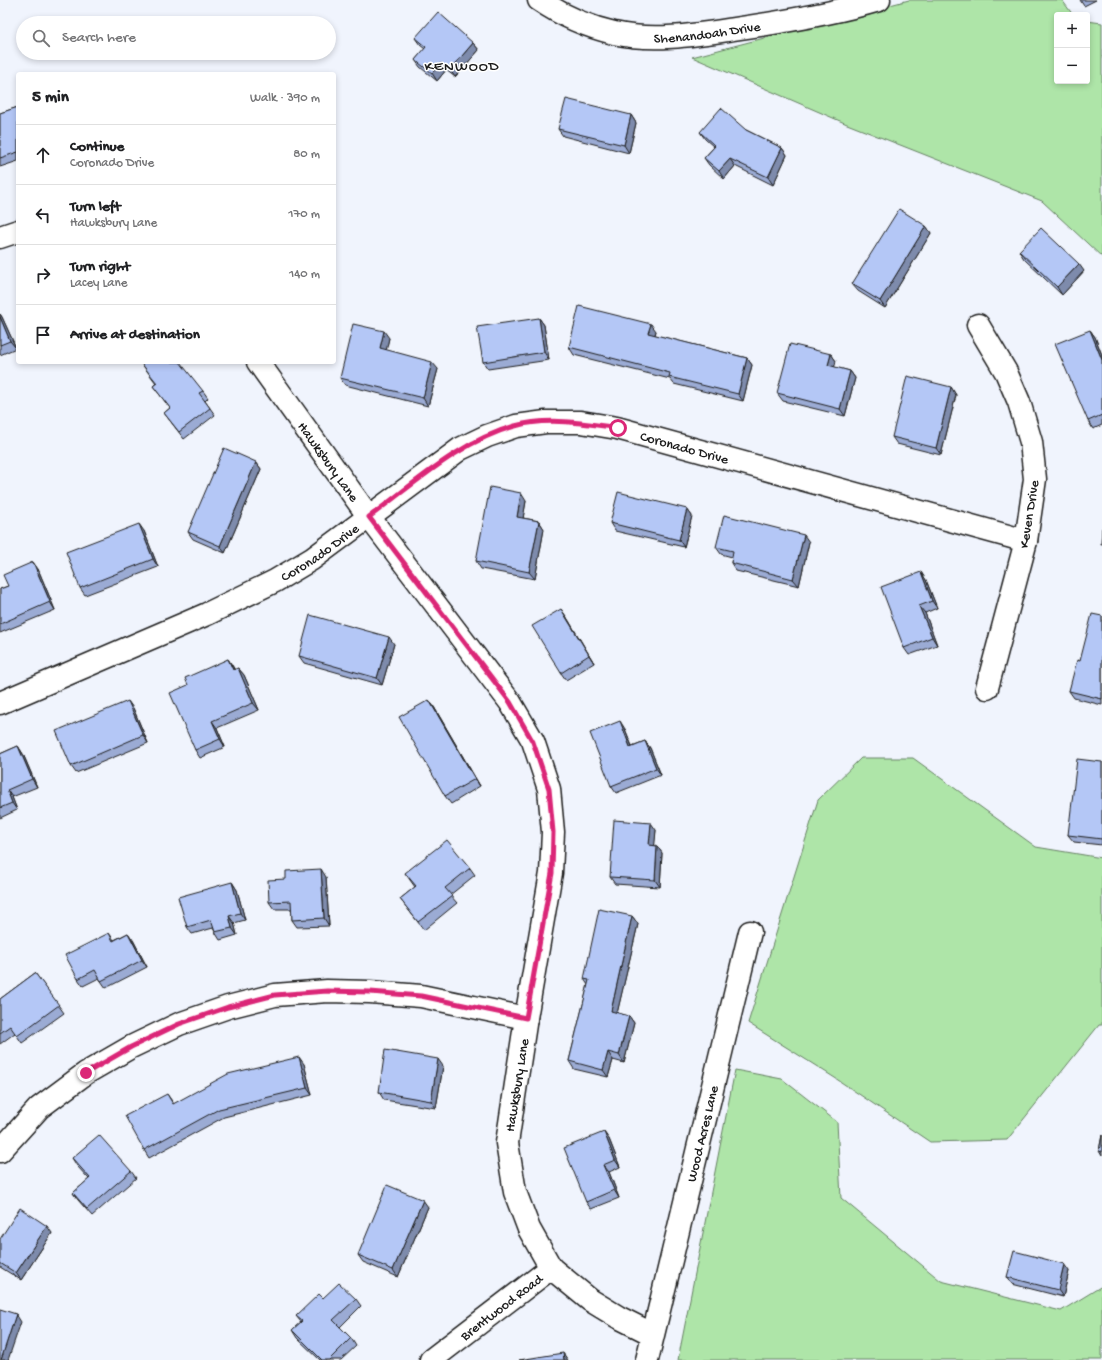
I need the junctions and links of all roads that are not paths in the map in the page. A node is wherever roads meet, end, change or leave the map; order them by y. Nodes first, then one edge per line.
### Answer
1 (539, 0) edge
2 (879, 0) edge
3 (16, 231) edge
4 (0, 237) edge
5 (978, 325) dead end
6 (259, 364) edge
7 (369, 517) junction
8 (1026, 541) junction
9 (987, 688) dead end
10 (0, 703) edge
11 (750, 932) dead end
12 (526, 1018) junction
13 (0, 1151) edge
14 (551, 1268) junction
15 (652, 1334) junction
16 (431, 1360) edge
17 (646, 1360) edge

1 - 2 street, Shenandoah Drive
3 - 4 street
5 - 8 street, Keven Drive
6 - 7 street, Hawksbury Lane
7 - 8 street, Coronado Drive
7 - 10 street, Coronado Drive
7 - 12 street, Hawksbury Lane
8 - 9 street, Keven Drive
11 - 15 street, Wood Acres Lane
12 - 13 street
12 - 14 street, Hawksbury Lane
14 - 15 street, Hawksbury Lane
14 - 16 street, Brentwood Road
15 - 17 street, Wood Acres Lane

